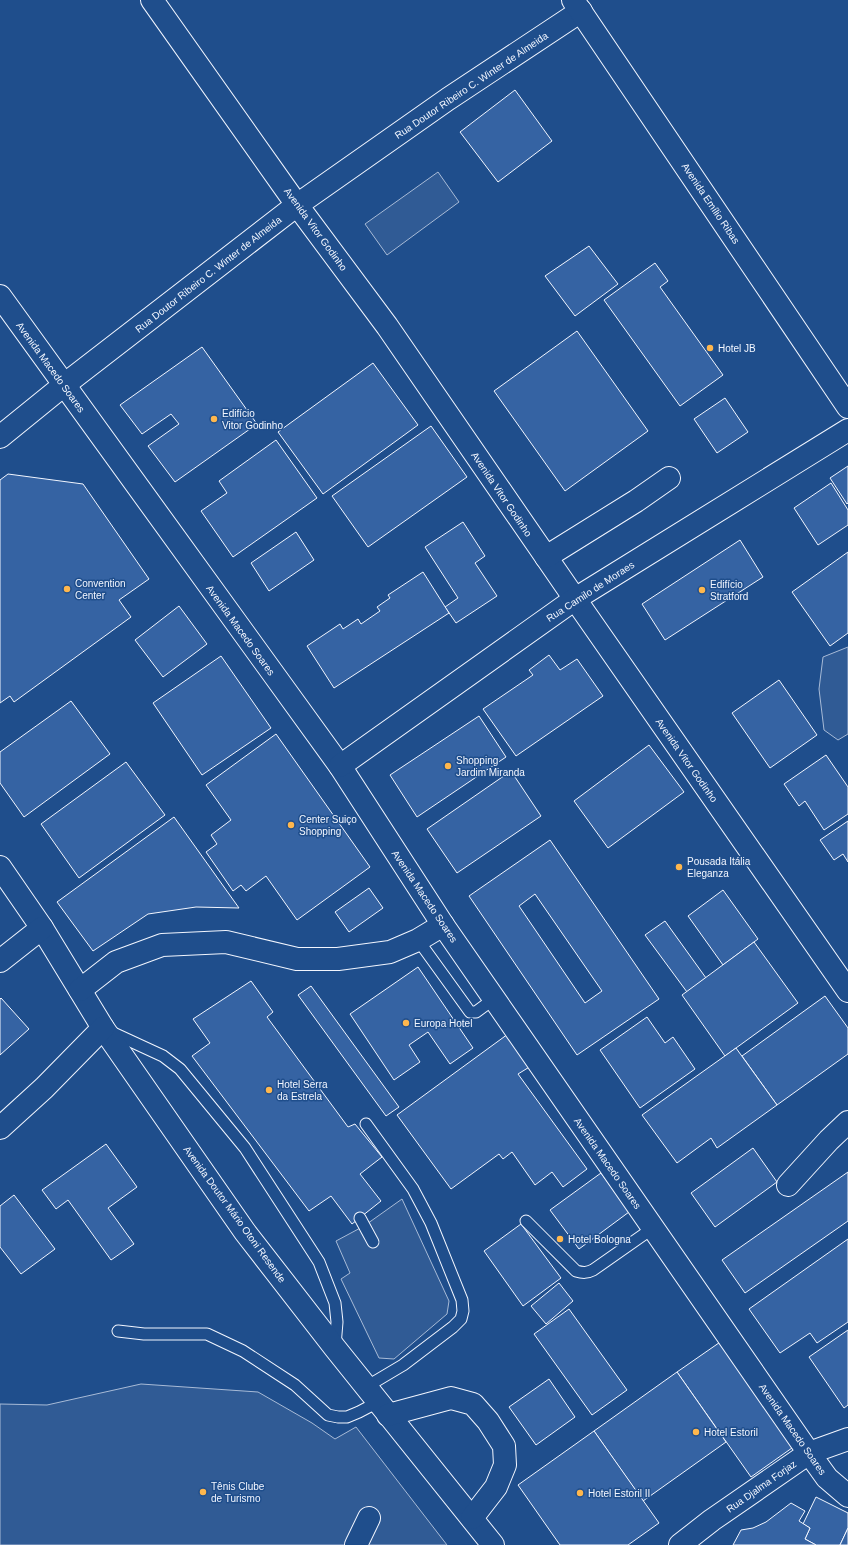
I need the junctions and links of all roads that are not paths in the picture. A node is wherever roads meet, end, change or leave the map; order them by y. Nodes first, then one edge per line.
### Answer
1 (152, 0) edge
2 (577, 5) edge
3 (297, 205) junction
4 (0, 296) edge
5 (64, 385) junction
6 (848, 407) edge
7 (848, 430) edge
8 (0, 437) edge
9 (669, 478) dead end
10 (546, 557) junction
11 (575, 599) junction
12 (340, 766) junction
13 (0, 867) edge
14 (443, 925) junction
15 (42, 928) junction
16 (418, 940) junction
17 (0, 961) edge
18 (80, 990) junction
19 (848, 991) edge
20 (495, 998) junction
21 (103, 1028) junction
22 (848, 1122) edge
23 (366, 1124) dead end
24 (0, 1128) edge
25 (788, 1185) dead end
26 (360, 1218) dead end
27 (526, 1221) dead end
28 (653, 1228) junction
29 (374, 1242) dead end
30 (118, 1331) dead end
31 (335, 1348) junction
32 (377, 1401) junction
33 (848, 1439) edge
34 (809, 1453) junction
35 (848, 1496) edge
36 (369, 1518) dead end
37 (472, 1518) junction
38 (356, 1545) edge
39 (493, 1545) edge
40 (680, 1545) edge

1 - 3 street, Avenida Vitor Godinho
2 - 3 street, Rua Doutor Ribeiro C. Winter de Almeida
2 - 6 street, Avenida Emílio Ribas
3 - 5 street, Rua Doutor Ribeiro C. Winter de Almeida
3 - 10 street, Avenida Vitor Godinho
4 - 5 street, Avenida Macedo Soares
5 - 8 street, Rua Doutor Ribeiro C. Winter de Almeida
5 - 12 street, Avenida Macedo Soares
7 - 11 street, Rua Camilo de Moraes
9 - 10 street
10 - 11 street, Avenida Vitor Godinho
11 - 12 street, Rua Camilo de Moraes
11 - 19 street, Avenida Vitor Godinho
12 - 14 street, Avenida Macedo Soares
13 - 15 street, Avenida Doutor Mário Otoni Resende
14 - 16 street
14 - 20 street, Avenida Macedo Soares
15 - 17 street
15 - 18 street, Avenida Doutor Mário Otoni Resende
16 - 18 street
16 - 20 lane
18 - 21 street, Avenida Doutor Mário Otoni Resende
20 - 28 street, Avenida Macedo Soares
21 - 24 street
21 - 31 street, Avenida Doutor Mário Otoni Resende
21 - 31 lane
22 - 25 street
23 - 32 lane
26 - 29 lane
27 - 28 lane
28 - 34 street, Avenida Macedo Soares
30 - 32 lane
31 - 32 street, Avenida Doutor Mário Otoni Resende
32 - 37 street, Avenida Doutor Mário Otoni Resende
32 - 37 street
33 - 34 street, Rua Djalma Forjaz
34 - 35 street, Avenida Macedo Soares
34 - 40 street, Rua Djalma Forjaz
36 - 38 street
37 - 39 street, Avenida Doutor Mário Otoni Resende

